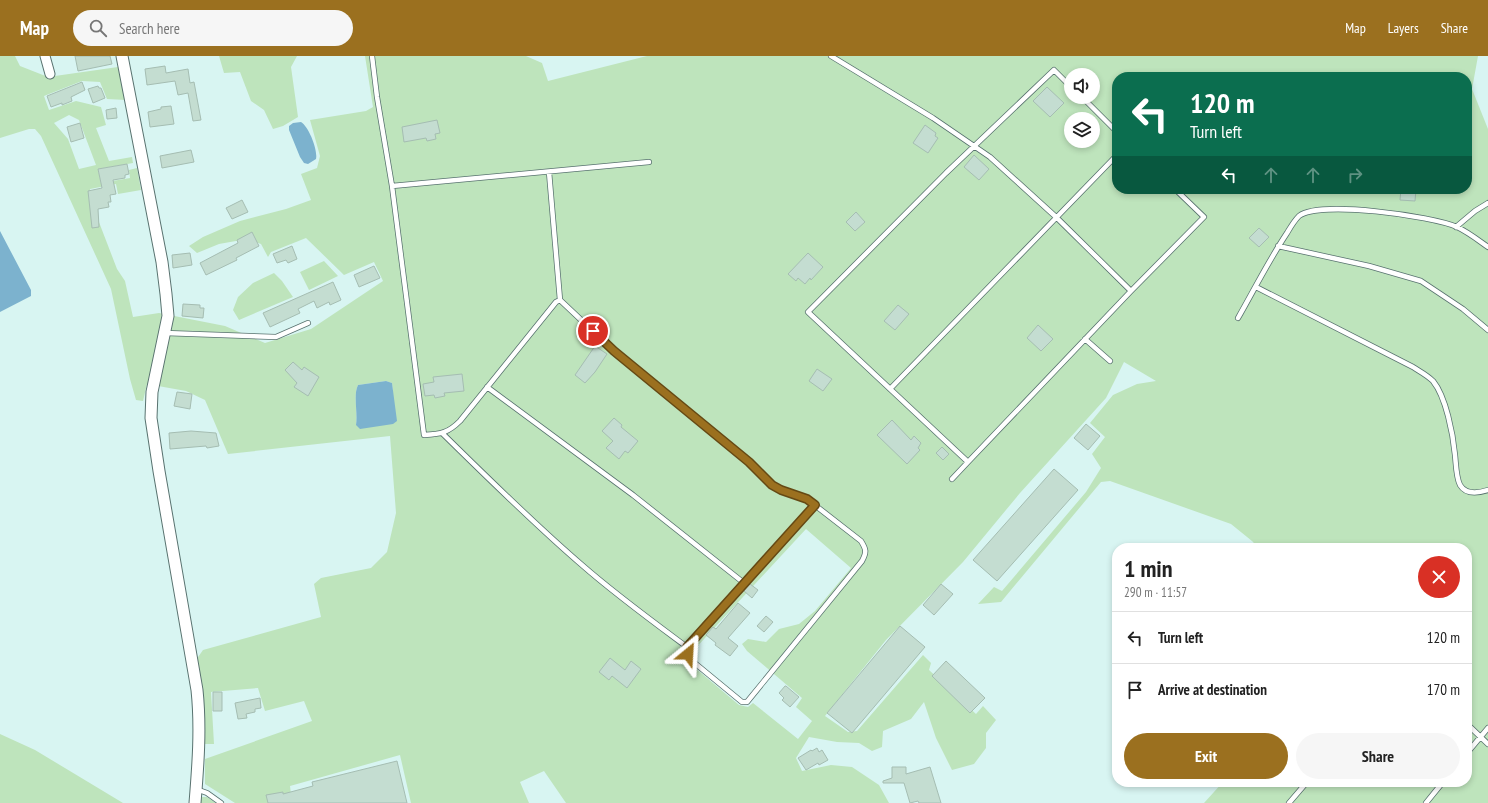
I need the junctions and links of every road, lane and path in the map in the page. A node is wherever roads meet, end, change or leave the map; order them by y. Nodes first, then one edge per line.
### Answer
1 (45, 56) edge
2 (122, 56) edge
3 (372, 56) edge
4 (831, 56) edge
5 (50, 74) dead end
6 (1064, 79) edge
7 (1089, 104) edge
8 (1112, 127) edge
9 (974, 145) junction
10 (1112, 160) edge
11 (650, 162) dead end
12 (549, 172) junction
13 (392, 186) junction
14 (1180, 194) edge
15 (1488, 203) edge
16 (1056, 217) junction
17 (1456, 227) junction
18 (1278, 246) junction
19 (1488, 247) edge
20 (1256, 287) junction
21 (1131, 291) junction
22 (560, 300) junction
23 (1238, 318) dead end
24 (308, 323) dead end
25 (1488, 330) edge
26 (165, 333) junction
27 (1086, 340) junction
28 (1110, 361) dead end
29 (487, 387) junction
30 (890, 388) junction
31 (442, 433) junction
32 (968, 462) junction
33 (952, 479) dead end
34 (1488, 490) edge
35 (815, 505) junction
36 (744, 582) junction
37 (687, 647) junction
38 (1472, 728) edge
39 (1488, 728) edge
40 (1481, 736) junction
41 (1488, 744) edge
42 (1472, 747) edge
43 (1304, 787) edge
44 (1440, 787) edge
45 (196, 789) junction
46 (195, 803) edge
47 (220, 803) edge
48 (1290, 803) edge
49 (1426, 803) edge

1 - 5 street
2 - 26 street
3 - 13 lane
4 - 9 lane
6 - 9 lane
7 - 8 lane
9 - 16 lane
9 - 30 lane
10 - 16 lane
11 - 12 lane
12 - 13 lane
12 - 22 lane
13 - 31 lane
14 - 21 lane
15 - 17 lane
16 - 21 lane
16 - 30 lane
17 - 18 lane
17 - 19 lane
18 - 20 lane
18 - 25 lane
20 - 23 lane
20 - 34 lane
21 - 27 lane
22 - 29 lane
22 - 35 lane
24 - 26 lane
26 - 45 street
27 - 28 lane
27 - 32 lane
29 - 31 lane
29 - 36 lane
30 - 32 lane
31 - 37 lane
32 - 33 lane
35 - 36 lane
35 - 37 lane
36 - 37 lane
38 - 40 lane
39 - 40 lane
40 - 41 lane
40 - 42 lane
43 - 48 lane
44 - 49 lane
45 - 46 street
45 - 47 lane

